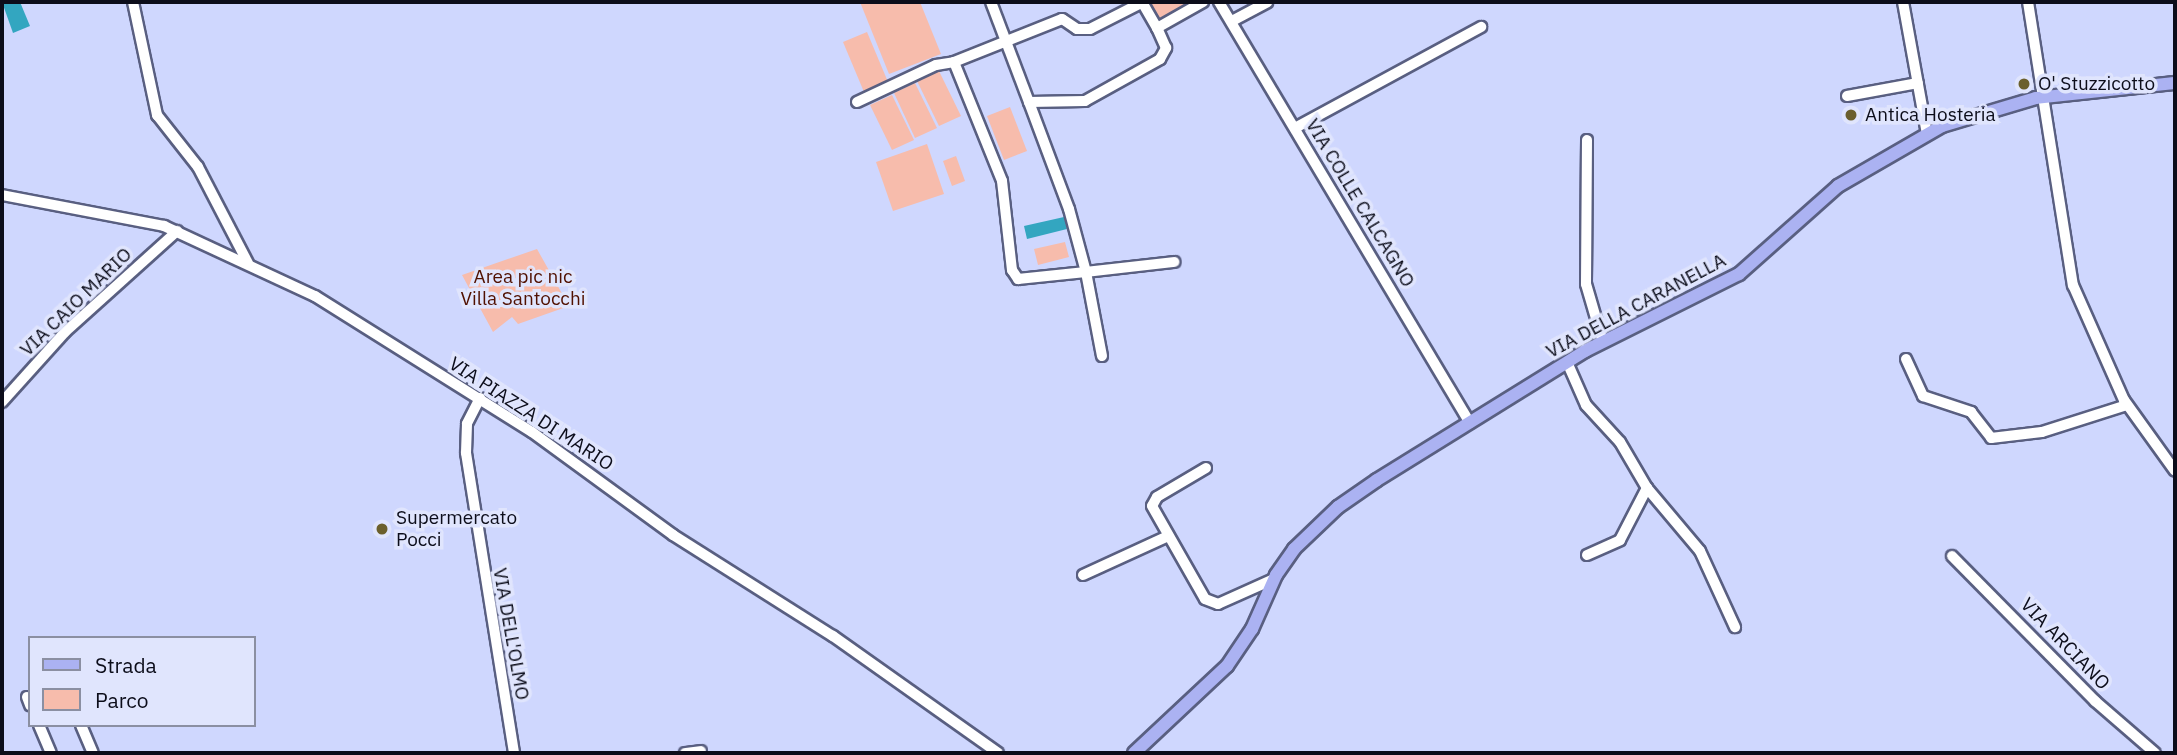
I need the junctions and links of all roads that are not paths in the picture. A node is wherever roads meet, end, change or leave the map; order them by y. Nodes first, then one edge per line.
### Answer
1 (133, 2) edge
2 (991, 2) edge
3 (1143, 2) edge
4 (1203, 2) edge
5 (1219, 2) edge
6 (1267, 2) edge
7 (1903, 2) edge
8 (2028, 2) edge
9 (1232, 21) junction
10 (1481, 27) dead end
11 (1157, 28) junction
12 (1005, 42) junction
13 (954, 62) junction
14 (1918, 83) junction
15 (2175, 83) edge
16 (1847, 96) dead end
17 (2043, 96) junction
18 (857, 102) dead end
19 (1029, 102) junction
20 (1295, 128) junction
21 (1927, 134) junction
22 (1587, 140) dead end
23 (2, 195) edge
24 (177, 231) junction
25 (1174, 262) dead end
26 (248, 263) junction
27 (1086, 272) junction
28 (1603, 342) junction
29 (1102, 355) dead end
30 (1906, 359) dead end
31 (1567, 362) junction
32 (480, 398) junction
33 (2, 402) edge
34 (2127, 404) junction
35 (1470, 423) junction
36 (1206, 468) dead end
37 (2175, 471) edge
38 (1647, 488) junction
39 (1168, 536) junction
40 (1587, 555) dead end
41 (1952, 556) dead end
42 (1083, 575) dead end
43 (1275, 579) junction
44 (1735, 627) dead end
45 (39, 727) edge
46 (82, 727) edge
47 (701, 751) dead end
48 (51, 753) edge
49 (93, 753) edge
50 (514, 753) edge
51 (685, 753) edge
52 (998, 753) edge
53 (1134, 753) edge
54 (2155, 753) edge

1 - 26 street
2 - 12 street
3 - 11 street
3 - 12 street
4 - 11 street
5 - 9 street, VIA COLLE CALCAGNO
6 - 9 street
7 - 14 street
8 - 17 street
9 - 20 street, VIA COLLE CALCAGNO
10 - 20 street
11 - 19 street
12 - 13 street
12 - 19 street
13 - 18 street
13 - 27 street
14 - 16 street
14 - 21 street
15 - 17 main road, VIA DELLA CARANELLA
17 - 21 main road, VIA DELLA CARANELLA
17 - 34 street
19 - 27 street
20 - 35 street, VIA COLLE CALCAGNO
21 - 28 main road, VIA DELLA CARANELLA
22 - 28 street
23 - 24 street, VIA PIAZZA DI MARIO
24 - 26 street, VIA PIAZZA DI MARIO
24 - 33 street, VIA CAIO MARIO
25 - 27 street
26 - 32 street, VIA PIAZZA DI MARIO
27 - 29 street
28 - 31 main road, VIA DELLA CARANELLA
30 - 34 street
31 - 35 main road, VIA DELLA CARANELLA
31 - 38 street
32 - 50 street, VIA DELL'OLMO
32 - 52 street, VIA PIAZZA DI MARIO
34 - 37 street
35 - 43 main road, VIA DELLA CARANELLA
36 - 39 street
38 - 40 street
38 - 44 street
39 - 42 street
39 - 43 street
41 - 54 street, VIA ARCIANO
43 - 53 main road, VIA DELLA CARANELLA
45 - 48 street
46 - 49 street
47 - 51 street

